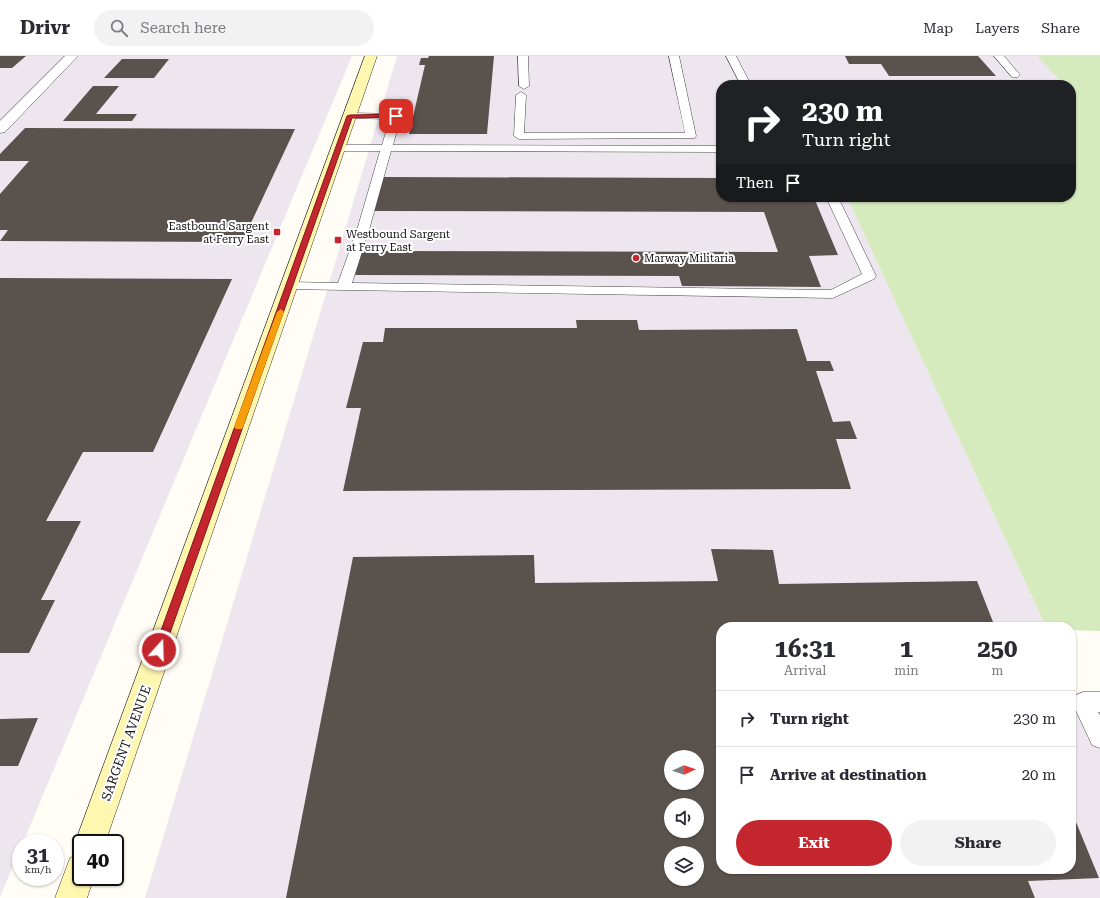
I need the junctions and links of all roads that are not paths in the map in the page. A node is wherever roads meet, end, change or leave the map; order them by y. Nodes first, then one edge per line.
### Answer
1 (72, 56) edge
2 (371, 56) edge
3 (524, 56) edge
4 (674, 56) edge
5 (731, 56) edge
6 (999, 56) edge
7 (1015, 74) dead end
8 (743, 80) edge
9 (350, 116) junction
10 (0, 129) edge
11 (338, 148) junction
12 (388, 148) junction
13 (716, 149) edge
14 (834, 202) edge
15 (290, 286) junction
16 (344, 286) junction
17 (1100, 702) edge
18 (1100, 738) edge
19 (93, 834) edge
20 (75, 886) edge
21 (70, 898) edge

1 - 10 street
2 - 9 street, SARGENT AVENUE
3 - 4 lane
5 - 8 lane
6 - 7 lane
9 - 11 street, SARGENT AVENUE
9 - 12 lane
11 - 12 lane
11 - 15 street, SARGENT AVENUE
12 - 13 lane
12 - 16 lane
14 - 16 lane
15 - 16 lane
15 - 19 street, SARGENT AVENUE
17 - 18 lane
20 - 21 street

